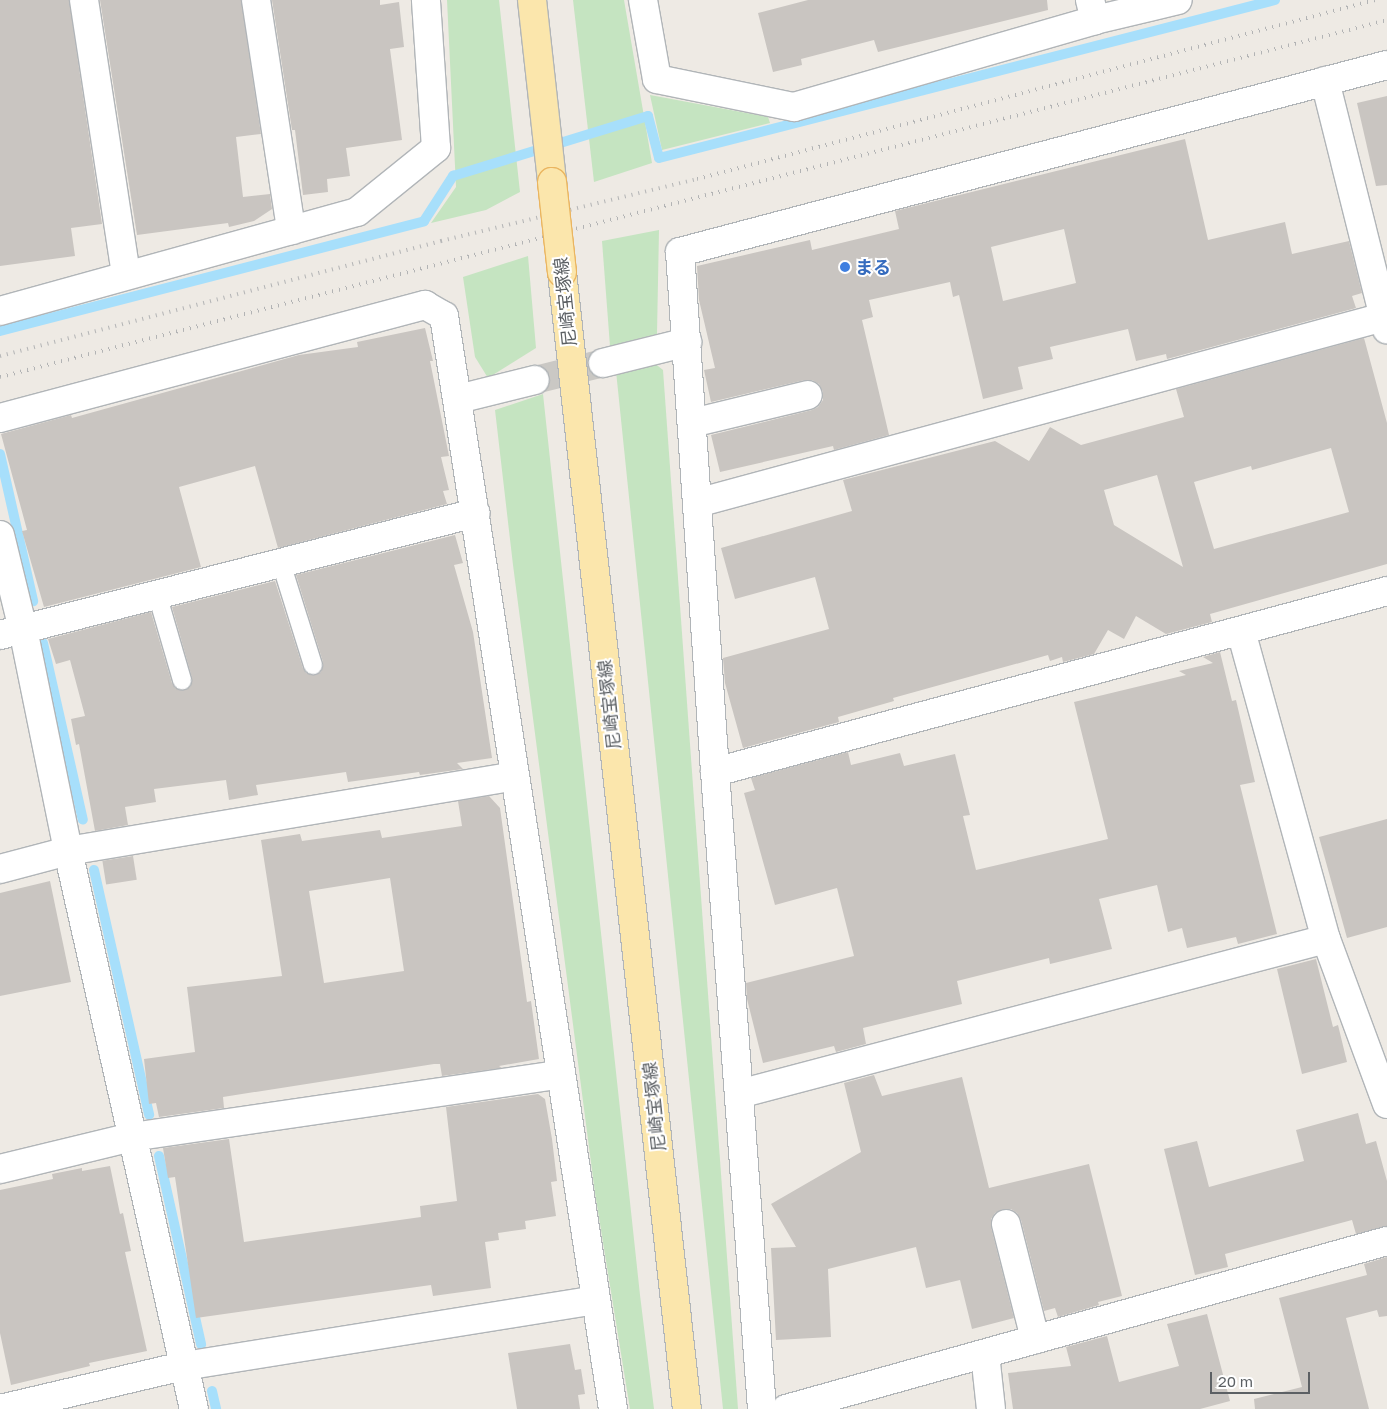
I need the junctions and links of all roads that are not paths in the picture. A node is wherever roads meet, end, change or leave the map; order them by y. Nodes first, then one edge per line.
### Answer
1 (84, 0) edge
2 (256, 0) edge
3 (426, 0) edge
4 (532, 0) edge
5 (643, 0) edge
6 (1178, 0) edge
7 (1093, 10) edge
8 (1387, 65) edge
9 (1325, 81) junction
10 (291, 230) junction
11 (126, 275) junction
12 (0, 311) edge
13 (1386, 320) edge
14 (687, 342) junction
15 (603, 363) tunnel mouth
16 (535, 380) tunnel mouth
17 (808, 395) dead end
18 (458, 399) junction
19 (0, 418) edge
20 (692, 423) junction
21 (698, 503) junction
22 (476, 513) junction
23 (0, 535) edge
24 (281, 563) junction
25 (1387, 591) edge
26 (157, 594) junction
27 (1241, 631) junction
28 (11, 632) edge
29 (313, 664) dead end
30 (182, 680) dead end
31 (715, 772) junction
32 (514, 776) junction
33 (68, 851) junction
34 (0, 869) edge
35 (1326, 938) junction
36 (560, 1075) junction
37 (739, 1094) junction
38 (1387, 1104) edge
39 (132, 1137) junction
40 (0, 1169) edge
41 (1006, 1224) dead end
42 (1387, 1241) edge
43 (595, 1300) junction
44 (1035, 1340) junction
45 (985, 1354) junction
46 (184, 1366) junction
47 (0, 1408) edge
48 (194, 1409) edge
49 (613, 1409) edge
50 (687, 1409) edge
51 (762, 1409) edge
52 (786, 1409) edge
53 (991, 1409) edge

1 - 11 street
2 - 10 street
3 - 10 street
4 - 50 main road, 尼崎宝塚線, bridge
5 - 7 street
6 - 7 street
8 - 9 street
9 - 13 street
9 - 14 street
10 - 11 street
11 - 12 street
13 - 21 street
14 - 15 street
14 - 20 street
16 - 18 street
17 - 20 street
18 - 19 street
18 - 22 street
20 - 21 street
21 - 31 street
22 - 24 street
22 - 32 street
23 - 28 street
24 - 26 street
24 - 29 lane
25 - 27 street
26 - 28 street
26 - 30 lane
27 - 31 street
27 - 35 street
28 - 33 street
31 - 37 street
32 - 33 street
32 - 36 street
33 - 34 street
33 - 39 street
35 - 37 street
35 - 38 street
36 - 39 street
36 - 43 street
37 - 51 street
39 - 40 street
39 - 46 street
41 - 44 street
42 - 44 street
43 - 46 street
43 - 49 street
44 - 45 street
45 - 52 street
45 - 53 street
46 - 47 street
46 - 48 street

